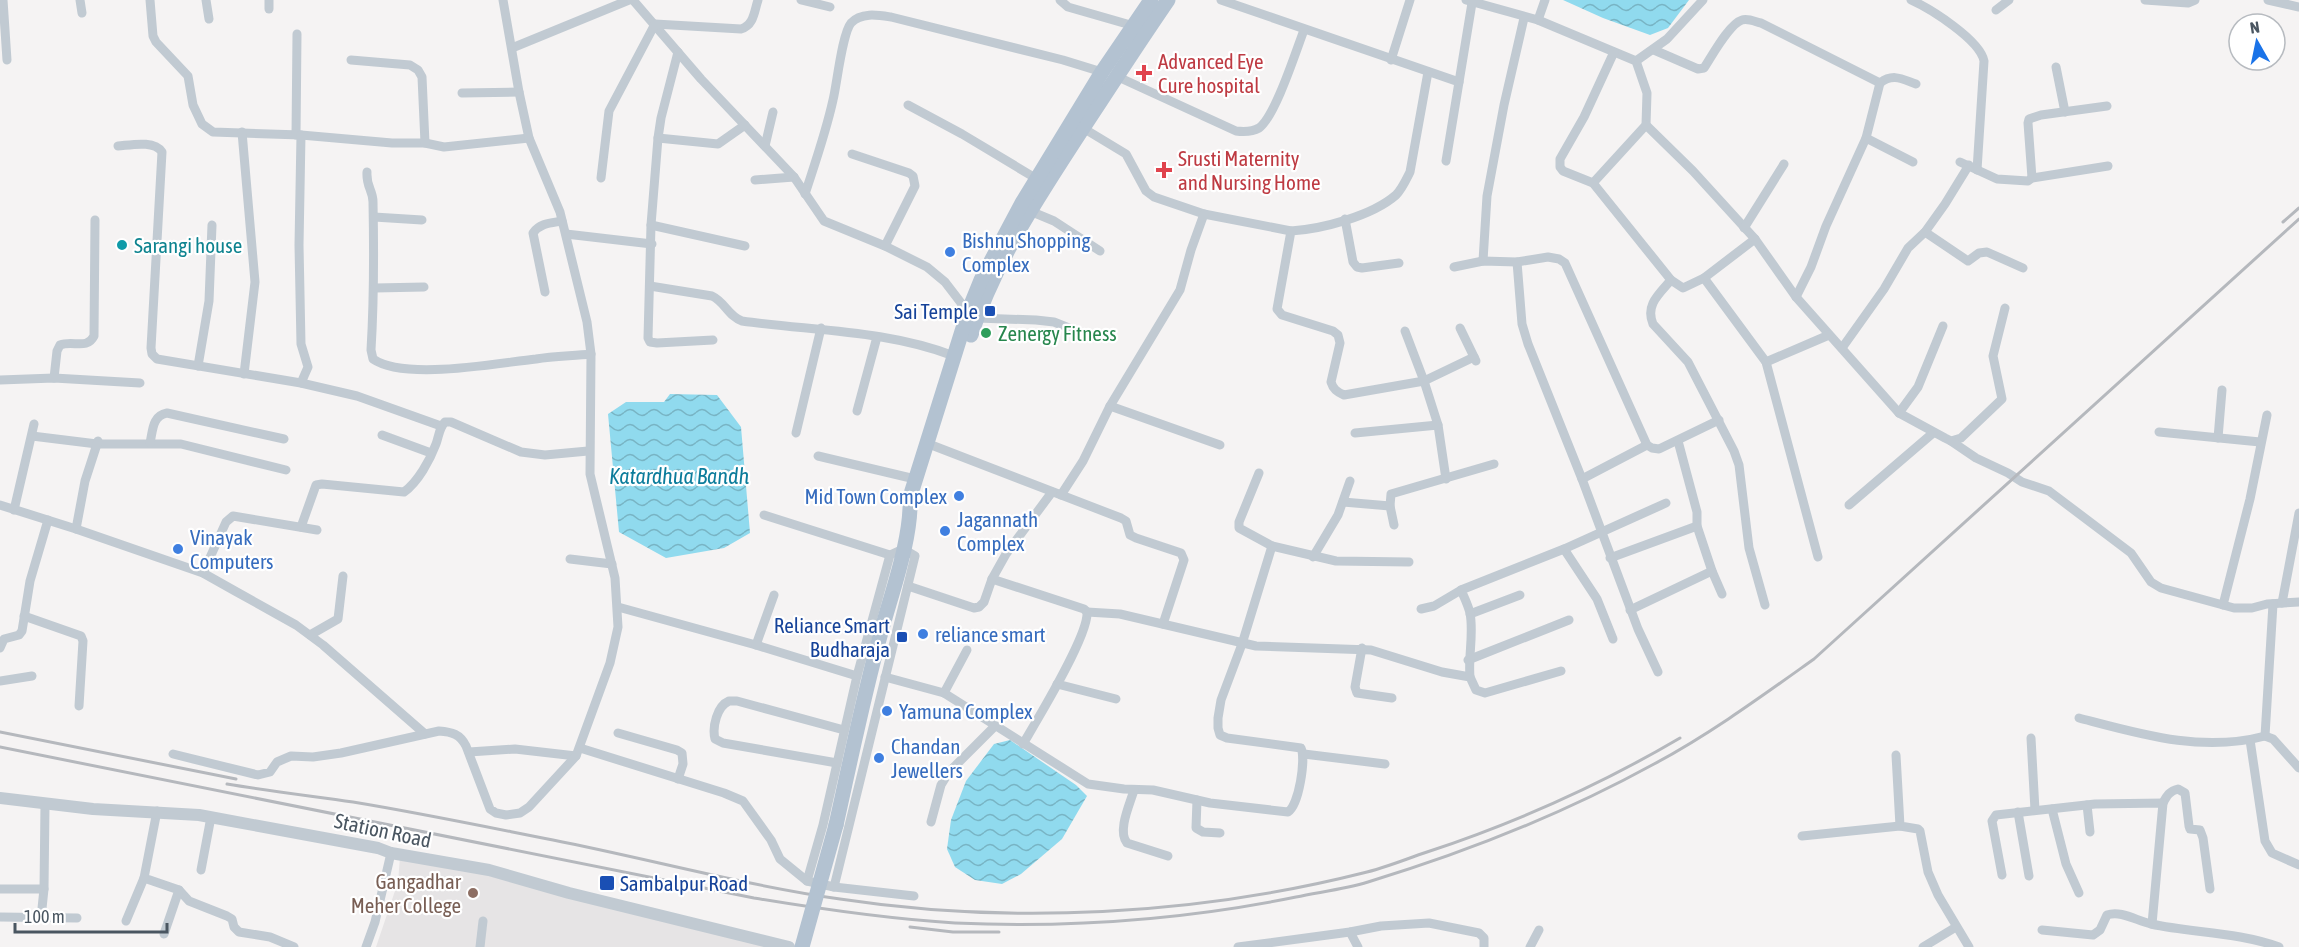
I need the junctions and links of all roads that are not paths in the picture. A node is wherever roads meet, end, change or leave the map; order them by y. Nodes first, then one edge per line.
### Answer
1 (3, 0) edge
2 (80, 0) edge
3 (150, 0) edge
4 (206, 0) edge
5 (503, 0) edge
6 (631, 0) edge
7 (758, 0) edge
8 (801, 0) edge
9 (1060, 0) edge
10 (1150, 0) edge
11 (1168, 0) edge
12 (1221, 0) edge
13 (1410, 0) edge
14 (1545, 0) edge
15 (1703, 0) edge
16 (2009, 0) edge
17 (2145, 0) edge
18 (2195, 0) edge
19 (2268, 0) edge
20 (1469, 1) edge
21 (1917, 1) edge
22 (830, 7) dead end
23 (2299, 7) edge
24 (1996, 10) dead end
25 (82, 13) dead end
26 (1524, 18) junction
27 (209, 19) dead end
28 (1538, 20) junction
29 (655, 24) junction
30 (1134, 26) junction
31 (1304, 30) junction
32 (297, 34) dead end
33 (513, 48) junction
34 (1654, 50) junction
35 (678, 52) junction
36 (1614, 52) junction
37 (7, 60) dead end
38 (351, 60) dead end
39 (1391, 60) junction
40 (1636, 61) junction
41 (2056, 66) dead end
42 (1428, 72) junction
43 (1109, 74) junction
44 (1459, 82) junction
45 (1880, 83) junction
46 (1916, 84) dead end
47 (519, 92) junction
48 (462, 93) dead end
49 (908, 105) dead end
50 (2107, 106) dead end
51 (773, 111) dead end
52 (2065, 112) junction
53 (745, 125) junction
54 (1646, 125) junction
55 (1083, 128) junction
56 (242, 132) junction
57 (299, 135) junction
58 (529, 138) junction
59 (658, 138) junction
60 (1866, 138) junction
61 (425, 143) junction
62 (118, 146) dead end
63 (765, 146) junction
64 (852, 154) dead end
65 (1446, 161) dead end
66 (1913, 162) dead end
67 (1784, 164) dead end
68 (1969, 166) junction
69 (2108, 166) dead end
70 (367, 172) dead end
71 (794, 177) junction
72 (601, 178) dead end
73 (2032, 178) junction
74 (1037, 179) junction
75 (755, 180) dead end
76 (1593, 183) junction
77 (805, 194) junction
78 (1030, 211) junction
79 (1204, 214) junction
80 (374, 217) junction
81 (1345, 219) junction
82 (94, 220) dead end
83 (422, 220) dead end
84 (562, 221) junction
85 (212, 225) dead end
86 (651, 225) junction
87 (1744, 228) junction
88 (1291, 231) junction
89 (1925, 232) junction
90 (566, 234) junction
91 (1755, 239) junction
92 (652, 244) junction
93 (745, 246) dead end
94 (885, 246) junction
95 (1100, 251) dead end
96 (1483, 261) junction
97 (1517, 262) junction
98 (1399, 263) dead end
99 (1454, 267) dead end
100 (2023, 268) dead end
101 (1704, 278) junction
102 (1671, 280) junction
103 (650, 286) junction
104 (424, 287) dead end
105 (375, 288) junction
106 (545, 292) dead end
107 (1796, 297) junction
108 (2004, 308) dead end
109 (972, 315) junction
110 (1943, 326) dead end
111 (821, 328) junction
112 (1460, 328) dead end
113 (1074, 330) dead end
114 (1405, 331) dead end
115 (1829, 335) junction
116 (877, 337) junction
117 (713, 340) dead end
118 (1842, 348) junction
119 (591, 354) junction
120 (954, 356) junction
121 (1766, 362) junction
122 (198, 366) junction
123 (244, 374) junction
124 (54, 378) junction
125 (0, 380) edge
126 (1424, 381) junction
127 (140, 383) dead end
128 (301, 383) junction
129 (2222, 390) dead end
130 (1110, 406) junction
131 (857, 411) dead end
132 (1899, 413) junction
133 (2267, 415) dead end
134 (1719, 420) junction
135 (34, 424) dead end
136 (441, 426) junction
137 (1438, 426) junction
138 (1933, 432) junction
139 (2159, 432) dead end
140 (796, 433) dead end
141 (1355, 433) dead end
142 (382, 435) dead end
143 (32, 436) junction
144 (2218, 438) junction
145 (284, 439) dead end
146 (1678, 441) junction
147 (1951, 441) junction
148 (98, 442) junction
149 (2260, 442) junction
150 (150, 443) junction
151 (1220, 444) dead end
152 (1647, 445) junction
153 (934, 446) junction
154 (588, 451) junction
155 (431, 453) junction
156 (818, 456) dead end
157 (1494, 464) dead end
158 (286, 470) dead end
159 (1259, 473) dead end
160 (915, 479) junction
161 (1446, 479) junction
162 (1582, 479) junction
163 (1350, 481) dead end
164 (1056, 494) junction
165 (1343, 502) junction
166 (1666, 503) dead end
167 (1849, 505) dead end
168 (0, 506) edge
169 (1390, 506) junction
170 (14, 510) junction
171 (910, 514) junction
172 (764, 515) dead end
173 (2298, 519) edge
174 (48, 520) junction
175 (1394, 525) dead end
176 (1697, 526) junction
177 (301, 527) junction
178 (76, 529) junction
179 (317, 530) dead end
180 (1600, 532) junction
181 (1272, 546) junction
182 (1564, 549) junction
183 (896, 552) junction
184 (1313, 557) junction
185 (1818, 557) dead end
186 (1610, 558) junction
187 (570, 559) dead end
188 (1408, 562) dead end
189 (612, 564) junction
190 (1712, 571) junction
191 (203, 573) junction
192 (343, 576) dead end
193 (992, 579) junction
194 (908, 586) junction
195 (1461, 590) junction
196 (1722, 594) dead end
197 (774, 595) dead end
198 (1520, 595) dead end
199 (2299, 602) edge
200 (2278, 603) junction
201 (1765, 605) dead end
202 (2223, 605) junction
203 (618, 608) junction
204 (1421, 609) dead end
205 (1630, 609) junction
206 (1087, 612) junction
207 (1470, 614) junction
208 (24, 616) junction
209 (1569, 620) dead end
210 (1162, 624) junction
211 (309, 635) junction
212 (1613, 639) dead end
213 (1242, 644) junction
214 (756, 645) junction
215 (0, 648) edge
216 (1362, 648) junction
217 (967, 650) dead end
218 (1468, 660) junction
219 (1561, 671) dead end
220 (1658, 672) dead end
221 (32, 676) dead end
222 (857, 676) junction
223 (885, 677) junction
224 (1470, 677) junction
225 (0, 681) edge
226 (1057, 684) junction
227 (945, 693) junction
228 (1392, 698) dead end
229 (1116, 699) dead end
230 (79, 706) dead end
231 (2079, 718) dead end
232 (995, 726) junction
233 (844, 730) junction
234 (618, 733) dead end
235 (425, 734) junction
236 (2265, 736) junction
237 (2031, 738) dead end
238 (2250, 740) junction
239 (1023, 744) junction
240 (469, 752) junction
241 (578, 752) junction
242 (173, 754) dead end
243 (1304, 754) junction
244 (1896, 755) dead end
245 (837, 763) junction
246 (1385, 764) dead end
247 (2299, 768) edge
248 (678, 779) junction
249 (1134, 790) junction
250 (0, 798) edge
251 (1197, 800) junction
252 (2163, 803) junction
253 (45, 805) junction
254 (2087, 806) junction
255 (2052, 809) junction
256 (2035, 810) junction
257 (157, 811) junction
258 (2018, 812) junction
259 (211, 817) junction
260 (931, 822) dead end
261 (1900, 826) junction
262 (2090, 832) dead end
263 (1220, 833) dead end
264 (1802, 836) dead end
265 (391, 853) junction
266 (1168, 856) dead end
267 (2299, 865) edge
268 (201, 870) dead end
269 (2002, 875) dead end
270 (2029, 876) dead end
271 (144, 878) junction
272 (807, 881) junction
273 (834, 887) junction
274 (0, 889) edge
275 (44, 889) junction
276 (2210, 889) dead end
277 (179, 890) junction
278 (2079, 893) dead end
279 (914, 896) dead end
280 (0, 917) edge
281 (41, 918) junction
282 (78, 918) dead end
283 (126, 921) dead end
284 (483, 921) dead end
285 (2152, 924) junction
286 (1956, 927) junction
287 (1539, 930) dead end
288 (2042, 930) dead end
289 (1350, 932) junction
290 (164, 934) dead end
291 (294, 947) edge
292 (366, 947) edge
293 (480, 947) edge
294 (789, 947) edge
295 (802, 947) edge
296 (1238, 947) edge
297 (1358, 947) edge
298 (1484, 947) edge
299 (1530, 947) edge
300 (1923, 947) edge
301 (1969, 947) edge
302 (2279, 947) edge

1 - 37 street
2 - 25 street
3 - 56 street
4 - 27 street
5 - 33 street
6 - 29 street
6 - 33 street
7 - 29 street
8 - 22 street
9 - 30 street
10 - 30 main road
11 - 43 main road
12 - 31 street
13 - 39 street
14 - 28 street
15 - 34 street
16 - 24 street
17 - 18 street
19 - 23 street
20 - 26 street
20 - 44 street
21 - 68 street
26 - 28 street
26 - 96 street
28 - 36 street
29 - 35 street
29 - 72 street
30 - 43 main road
31 - 39 street
31 - 43 street
32 - 57 street
33 - 47 street
34 - 40 street
34 - 45 street
35 - 53 street
35 - 59 street
36 - 40 street
36 - 76 street
38 - 61 street
39 - 42 street
40 - 54 street
41 - 52 street
42 - 44 street
42 - 81 street
43 - 55 main road
43 - 74 main road
43 - 77 street
44 - 65 street
45 - 46 street
45 - 60 street
47 - 48 street
47 - 58 street
49 - 74 street
50 - 52 street
51 - 63 street
52 - 73 street
53 - 59 street
53 - 63 street
54 - 76 street
54 - 87 street
55 - 78 main road
55 - 79 street
56 - 57 street
56 - 123 street
57 - 61 street
57 - 128 street
58 - 61 street
58 - 84 street
59 - 86 street
60 - 66 street
60 - 107 street
62 - 122 street
63 - 71 street
64 - 94 street
67 - 87 street
68 - 73 street
68 - 89 street
69 - 73 street
70 - 80 street
71 - 75 street
71 - 77 street
74 - 109 main road
76 - 102 street
77 - 94 street
78 - 95 street
78 - 109 main road
79 - 88 street
79 - 130 street
80 - 83 street
80 - 105 street
81 - 88 street
81 - 98 street
82 - 124 street
84 - 90 street
84 - 106 street
85 - 122 street
86 - 92 street
86 - 93 street
87 - 91 street
88 - 126 street
89 - 100 street
89 - 118 street
90 - 92 street
90 - 119 street
91 - 101 street
91 - 107 street
92 - 103 street
94 - 109 street
96 - 97 street
96 - 99 street
97 - 152 street
97 - 162 street
101 - 102 street
101 - 121 street
102 - 134 street
103 - 111 street
103 - 117 street
104 - 105 street
105 - 119 street
107 - 115 street
108 - 147 street
109 - 113 street
109 - 120 main road
109 - 153 main road
110 - 132 street
111 - 116 street
111 - 140 street
112 - 126 street
114 - 126 street
115 - 118 street
115 - 121 street
116 - 120 street
116 - 131 street
118 - 132 street
119 - 154 street
120 - 160 main road
121 - 185 street
122 - 123 street
123 - 128 street
124 - 125 street
124 - 127 street
126 - 137 street
128 - 136 street
129 - 144 street
130 - 151 street
130 - 164 street
132 - 138 street
133 - 149 street
134 - 146 street
134 - 201 street
135 - 143 street
136 - 154 street
136 - 155 street
137 - 141 street
137 - 161 street
138 - 147 street
138 - 167 street
139 - 144 street
142 - 155 street
143 - 148 street
143 - 170 street
144 - 149 street
145 - 150 street
146 - 152 street
146 - 176 street
147 - 202 street
148 - 150 street
148 - 178 street
149 - 202 street
150 - 158 street
152 - 162 street
153 - 164 street
153 - 171 main road
154 - 189 street
155 - 177 street
156 - 160 street
157 - 161 street
159 - 181 street
160 - 171 main road
161 - 169 street
162 - 180 street
163 - 165 street
164 - 193 street
164 - 210 street
165 - 169 street
165 - 184 street
166 - 180 street
168 - 170 street
169 - 175 street
170 - 174 street
171 - 183 main road
172 - 183 street
173 - 200 street
174 - 178 street
174 - 208 street
176 - 186 street
176 - 190 street
177 - 179 street
177 - 191 street
178 - 191 street
180 - 182 street
180 - 186 street
181 - 184 street
181 - 213 street
182 - 195 street
182 - 212 street
183 - 194 street
183 - 222 street
183 - 295 main road, bridge
184 - 188 street
186 - 205 street
187 - 189 street
189 - 203 street
190 - 196 street
190 - 205 street
191 - 211 street
192 - 211 street
193 - 194 street
193 - 206 street
194 - 223 street
195 - 204 street
195 - 207 street
197 - 214 street
198 - 207 street
199 - 200 street
200 - 202 street
200 - 236 street
203 - 214 street
203 - 241 street
205 - 220 street
206 - 210 street
206 - 226 street
207 - 218 street
208 - 215 street
208 - 230 street
209 - 218 street
210 - 213 street
211 - 235 street
213 - 216 street
213 - 243 street
214 - 222 street
216 - 224 street
216 - 228 street
217 - 227 street
218 - 224 street
219 - 224 street
221 - 225 street
222 - 233 street
223 - 227 street
223 - 273 street
226 - 229 street
226 - 239 street
227 - 232 street
231 - 238 street
232 - 239 street
232 - 260 street
233 - 245 street
233 - 245 street
234 - 248 street
235 - 240 street
235 - 242 street
236 - 238 street
236 - 247 street
237 - 256 street
238 - 267 street
239 - 249 street
240 - 241 street
240 - 241 street
241 - 248 street
243 - 246 street
243 - 251 street
244 - 261 street
245 - 272 street
248 - 272 street
249 - 251 street
249 - 266 street
250 - 253 street, Station Road
251 - 263 street
252 - 254 street
252 - 276 street
252 - 285 street
253 - 257 street, Station Road
253 - 275 street
254 - 255 street
254 - 262 street
255 - 256 street
255 - 278 street
256 - 258 street
257 - 259 street, Station Road
257 - 271 street
258 - 269 street
258 - 270 street
259 - 265 street, Station Road
259 - 268 street
261 - 264 street
261 - 286 street
265 - 292 street
265 - 294 street, Station Road
271 - 277 street
271 - 283 street
272 - 273 street
273 - 279 street
274 - 275 street
275 - 281 street
277 - 290 street
277 - 291 street
280 - 281 street
281 - 282 street
284 - 293 street
285 - 288 street
285 - 302 street
286 - 300 street
286 - 301 street
287 - 299 street
289 - 296 street
289 - 297 street
289 - 298 street

